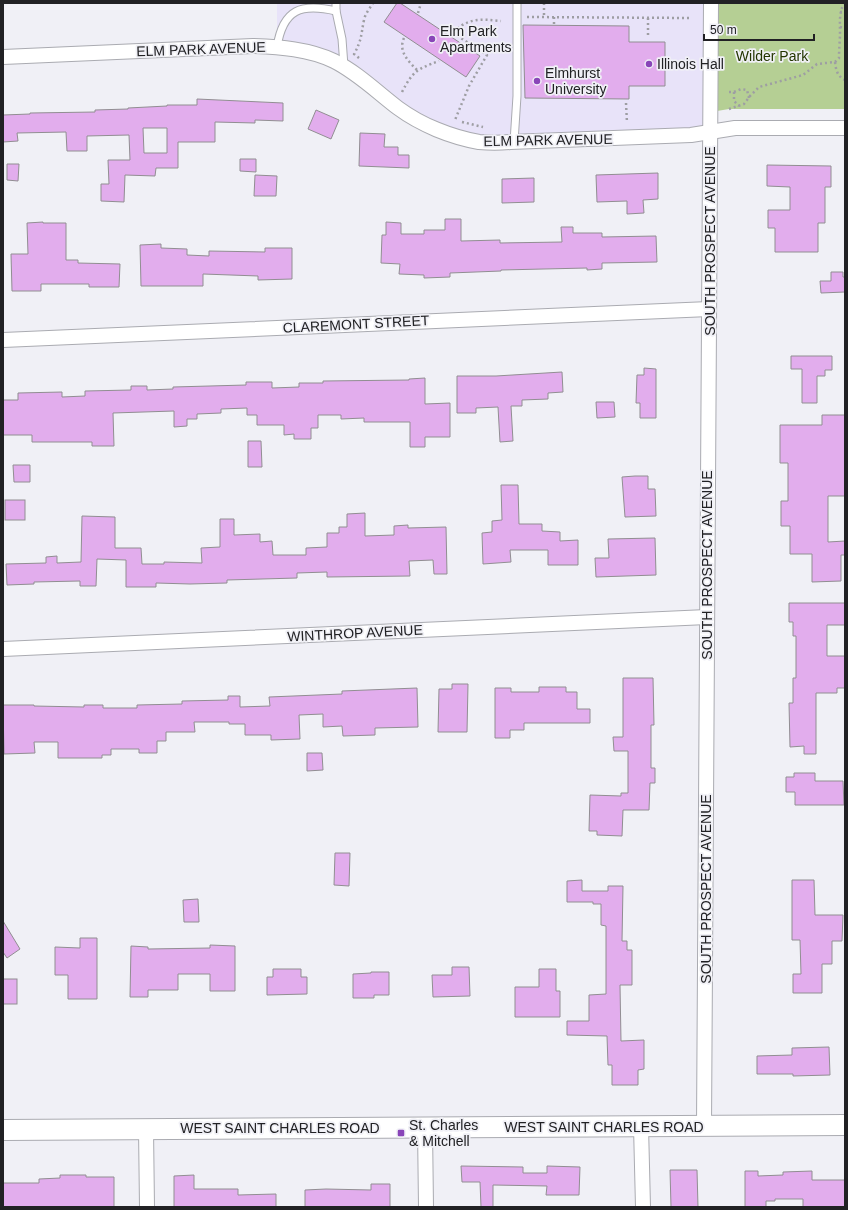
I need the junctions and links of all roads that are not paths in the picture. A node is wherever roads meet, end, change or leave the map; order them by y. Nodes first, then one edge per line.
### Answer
1 (336, 3) edge
2 (517, 3) edge
3 (711, 3) edge
4 (336, 11) junction
5 (278, 47) junction
6 (3, 57) edge
7 (344, 67) junction
8 (845, 128) edge
9 (710, 132) junction
10 (514, 142) junction
11 (709, 308) junction
12 (3, 340) edge
13 (707, 617) junction
14 (3, 649) edge
15 (845, 1125) edge
16 (641, 1126) junction
17 (704, 1126) junction
18 (425, 1128) junction
19 (146, 1129) junction
20 (3, 1130) edge
21 (147, 1207) edge
22 (426, 1207) edge
23 (643, 1207) edge

1 - 4 lane
2 - 10 lane
3 - 9 street, SOUTH PROSPECT AVENUE
4 - 5 lane
4 - 7 lane
5 - 6 street, ELM PARK AVENUE
5 - 7 street, ELM PARK AVENUE
7 - 10 street, ELM PARK AVENUE
8 - 9 street, ELM PARK AVENUE
9 - 10 street, ELM PARK AVENUE
9 - 11 street, SOUTH PROSPECT AVENUE
11 - 12 street, CLAREMONT STREET
11 - 13 street, SOUTH PROSPECT AVENUE
13 - 14 street, WINTHROP AVENUE
13 - 17 street, SOUTH PROSPECT AVENUE
15 - 17 main road, WEST SAINT CHARLES ROAD
16 - 17 main road, WEST SAINT CHARLES ROAD
16 - 18 main road, WEST SAINT CHARLES ROAD
16 - 23 street
18 - 19 main road, WEST SAINT CHARLES ROAD
18 - 22 street
19 - 20 main road, WEST SAINT CHARLES ROAD
19 - 21 street

